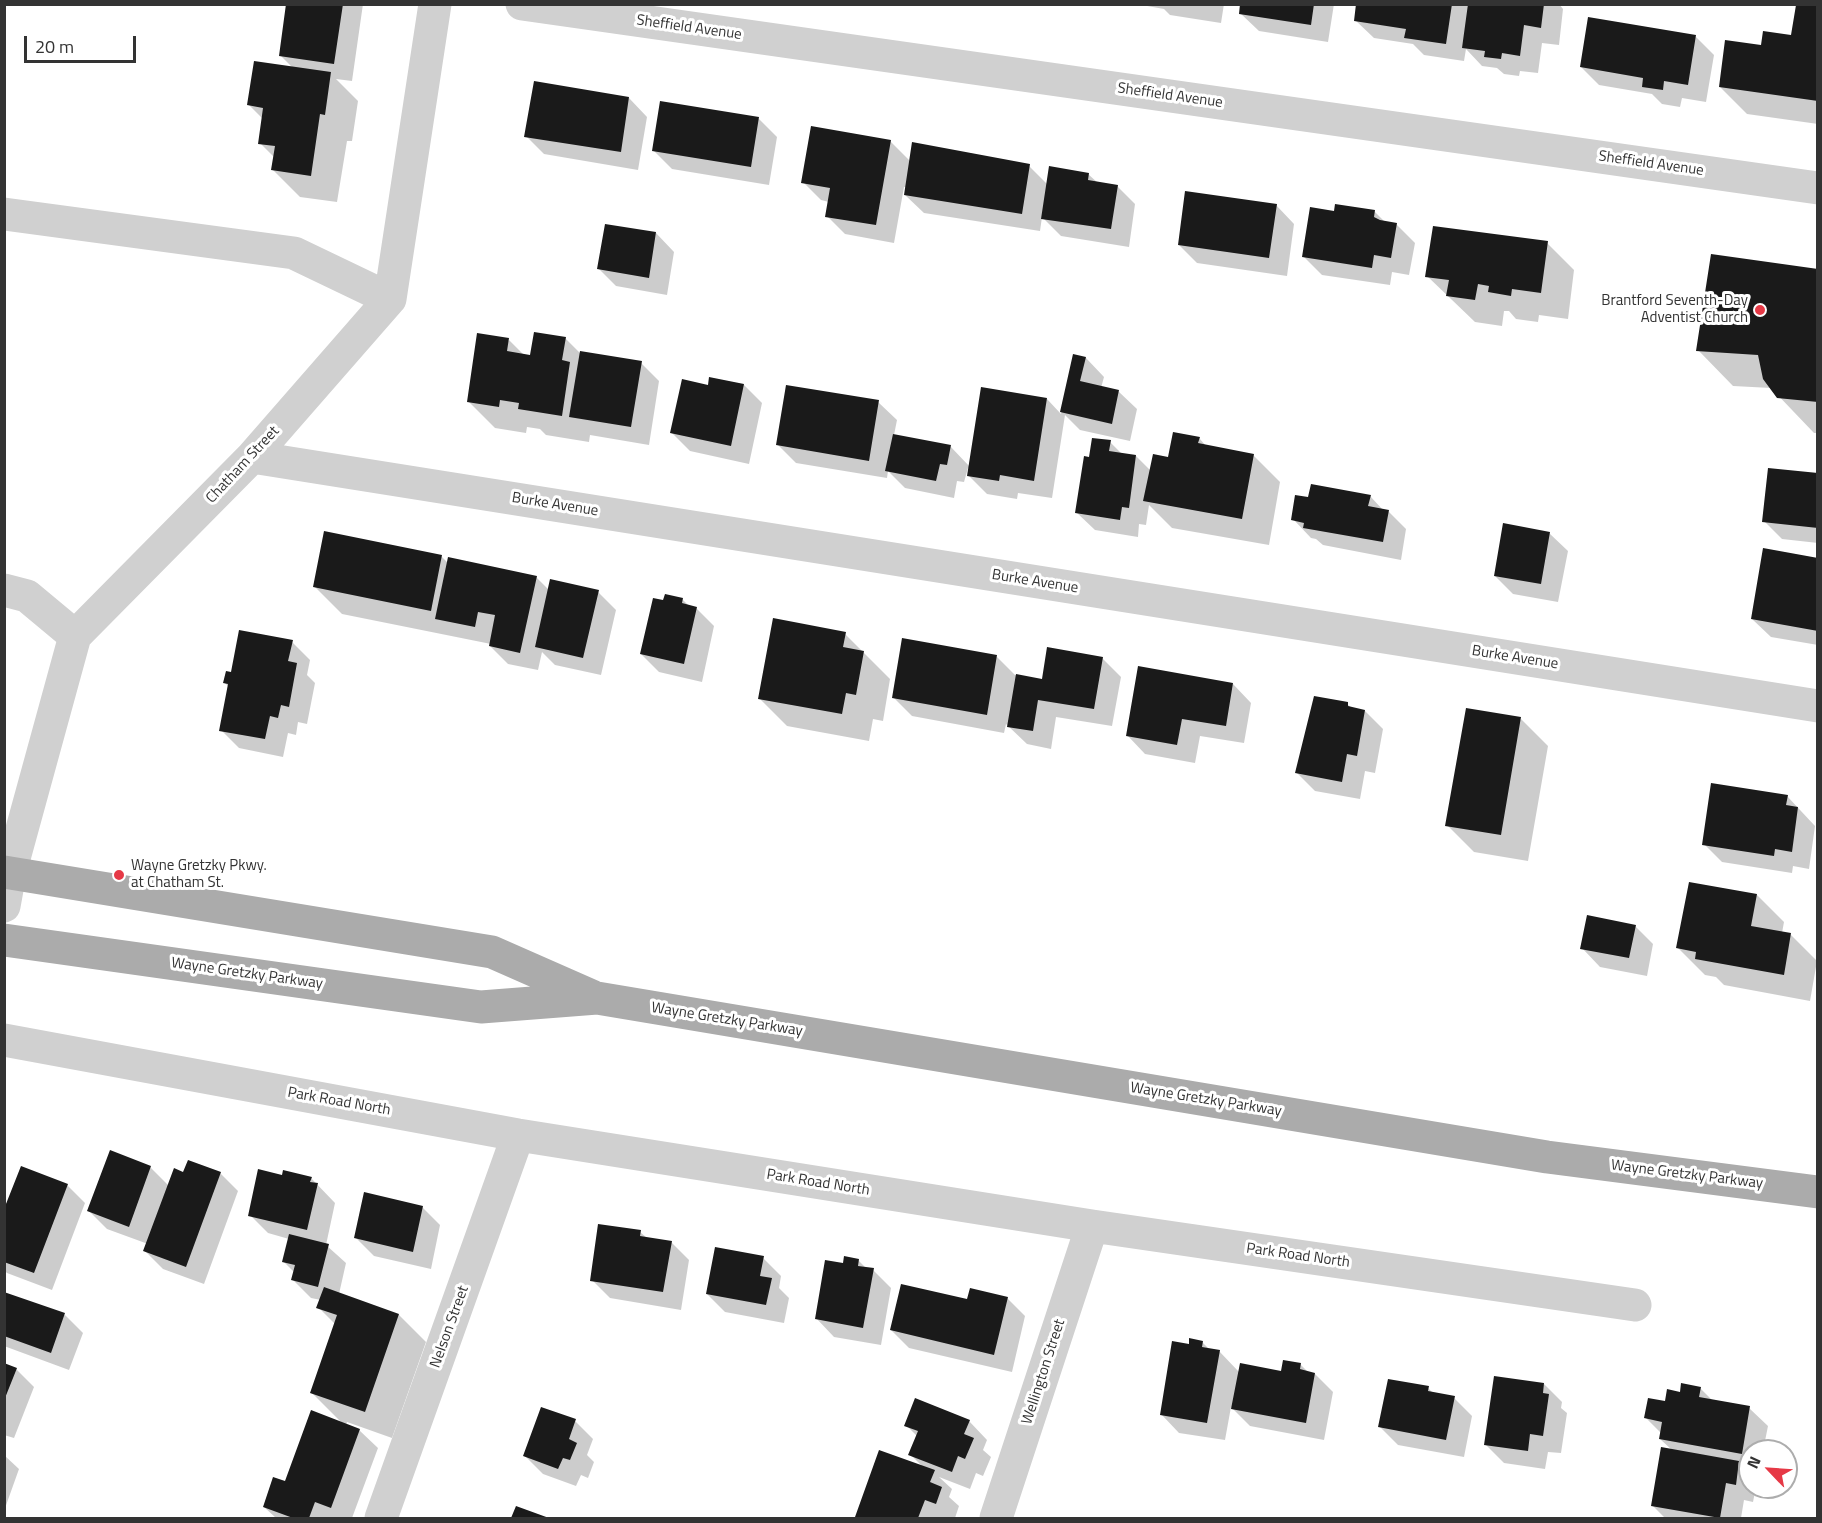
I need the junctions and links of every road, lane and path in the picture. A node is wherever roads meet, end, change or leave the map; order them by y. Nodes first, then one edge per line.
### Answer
1 (435, 4) edge
2 (522, 4) edge
3 (1818, 188) edge
4 (4, 214) edge
5 (390, 299) junction
6 (252, 458) junction
7 (4, 590) edge
8 (75, 636) junction
9 (1818, 706) edge
10 (7, 873) edge
11 (4, 906) edge
12 (4, 939) edge
13 (597, 998) junction
14 (4, 1040) edge
15 (518, 1136) junction
16 (1818, 1192) edge
17 (1092, 1226) junction
18 (1635, 1305) dead end
19 (381, 1518) edge
20 (996, 1518) edge

1 - 5 street
2 - 3 street, Sheffield Avenue
4 - 5 street
5 - 6 street, Chatham Street
6 - 8 street, Chatham Street
6 - 9 street, Burke Avenue
7 - 8 street
8 - 10 street, Chatham Street
10 - 11 street, Chatham Street
10 - 13 main road, Wayne Gretzky Parkway
12 - 13 main road, Wayne Gretzky Parkway
13 - 16 main road, Wayne Gretzky Parkway
14 - 15 street, Park Road North
15 - 17 street, Park Road North
15 - 19 street, Nelson Street
17 - 18 street, Park Road North
17 - 20 street, Wellington Street

